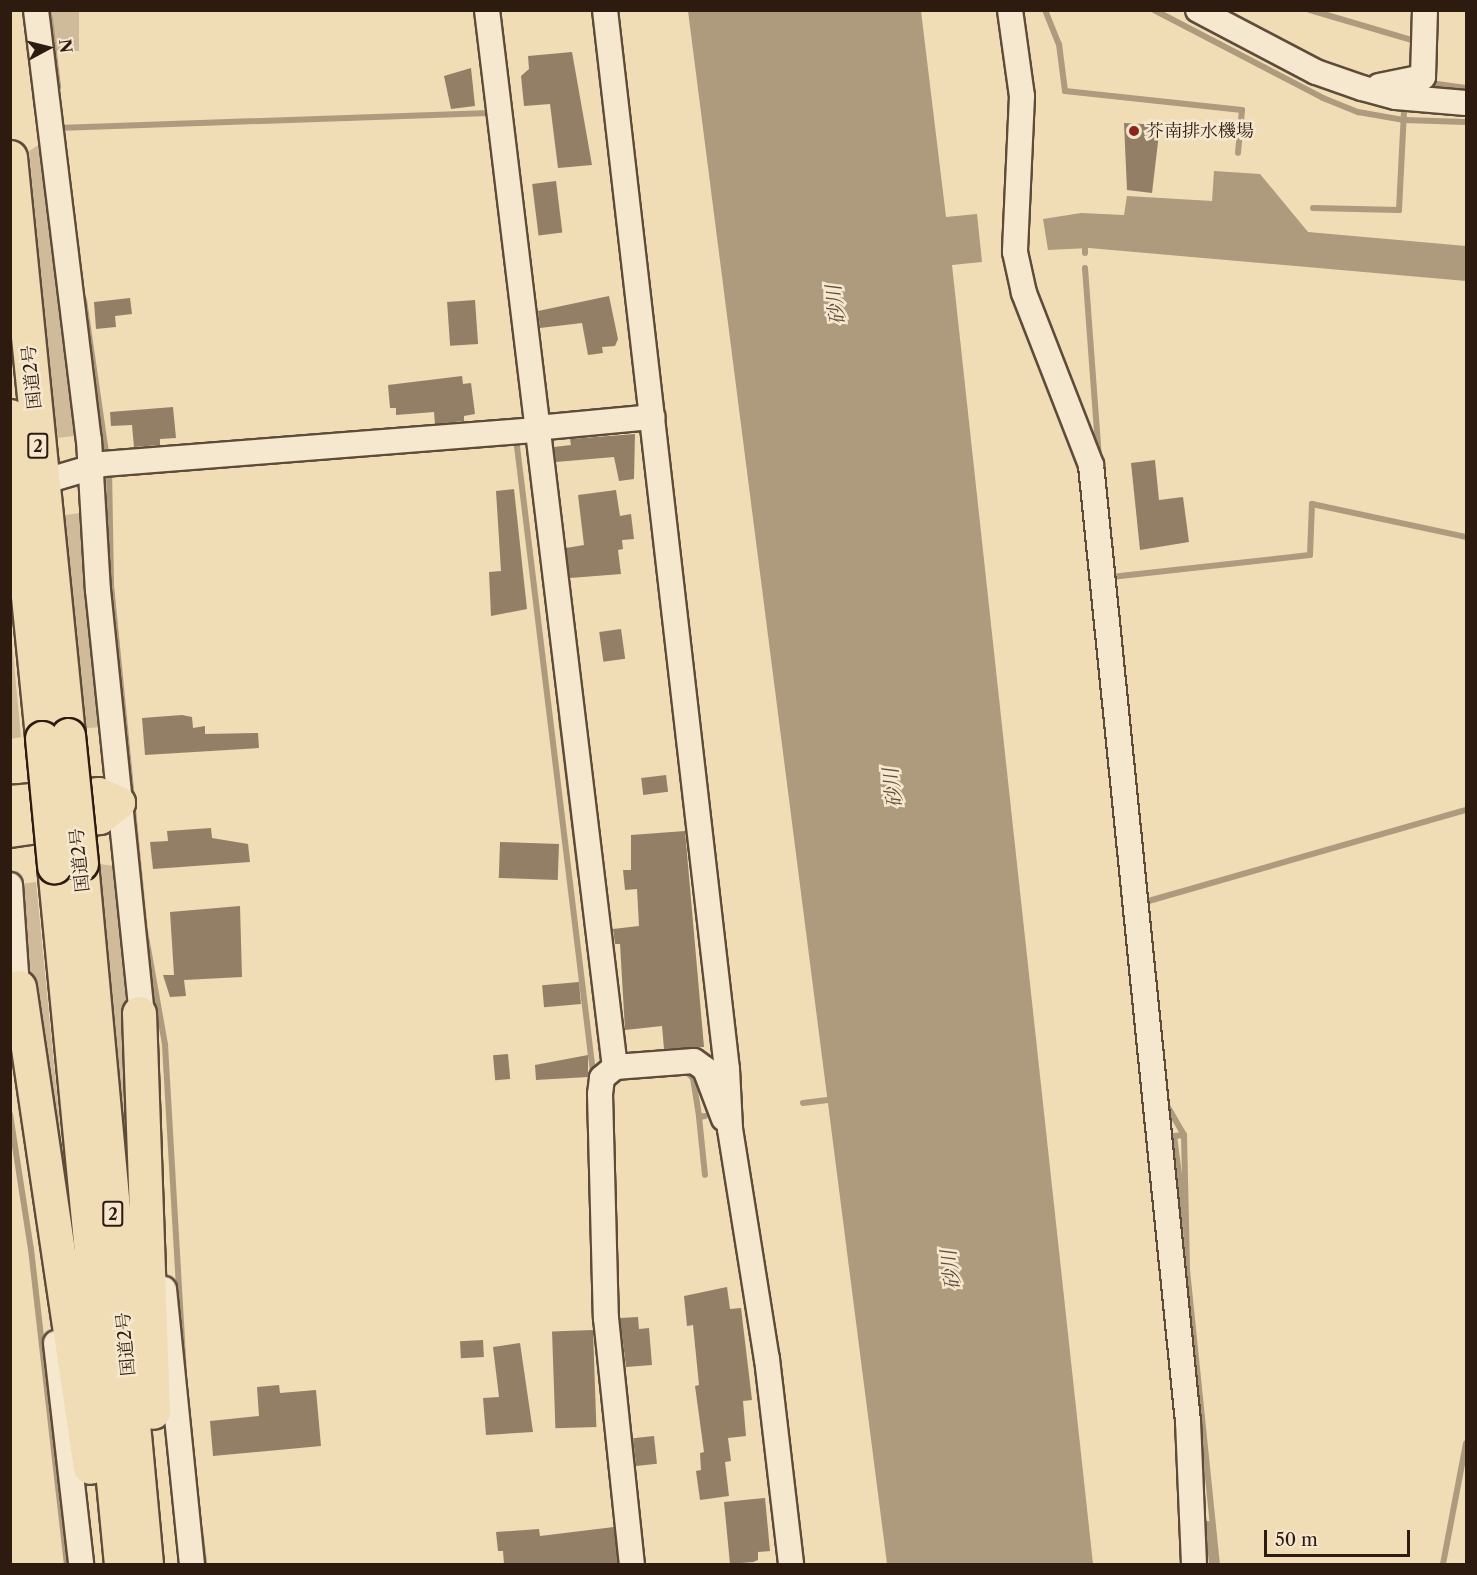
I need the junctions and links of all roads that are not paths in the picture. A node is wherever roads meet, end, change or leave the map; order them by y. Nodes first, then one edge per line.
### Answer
1 (36, 10) edge
2 (487, 10) edge
3 (605, 10) edge
4 (1010, 10) edge
5 (1198, 10) edge
6 (1425, 10) edge
7 (1362, 88) junction
8 (1467, 103) edge
9 (10, 157) edge
10 (10, 416) edge
11 (652, 417) junction
12 (533, 430) junction
13 (102, 465) junction
14 (59, 477) dead end
15 (55, 736) junction
16 (10, 802) edge
17 (119, 803) junction
18 (10, 831) edge
19 (68, 864) junction
20 (10, 885) edge
21 (19, 987) junction
22 (139, 1012) junction
23 (615, 1067) junction
24 (730, 1130) junction
25 (81, 1564) edge
26 (102, 1564) edge
27 (121, 1564) edge
28 (146, 1564) edge
29 (152, 1564) edge
30 (192, 1564) edge
31 (632, 1564) edge
32 (791, 1564) edge
33 (1194, 1564) edge

1 - 13 street
2 - 12 street
3 - 11 street
4 - 33 street
5 - 7 street
6 - 7 street
7 - 8 street
9 - 15 highway, 国道2号 / 2
10 - 15 highway, 国道2号 / 2
11 - 12 street
11 - 24 street
12 - 13 street
12 - 23 street
13 - 14 street
13 - 17 street
15 - 19 highway, 国道2号 / 2, bridge
16 - 17 main road
17 - 18 main road
17 - 22 street
19 - 27 highway, 国道2号 / 2
19 - 28 highway, 国道2号 / 2
20 - 21 street
21 - 25 street
21 - 26 highway
22 - 29 highway
22 - 30 street
23 - 24 street
23 - 31 street
24 - 32 street

